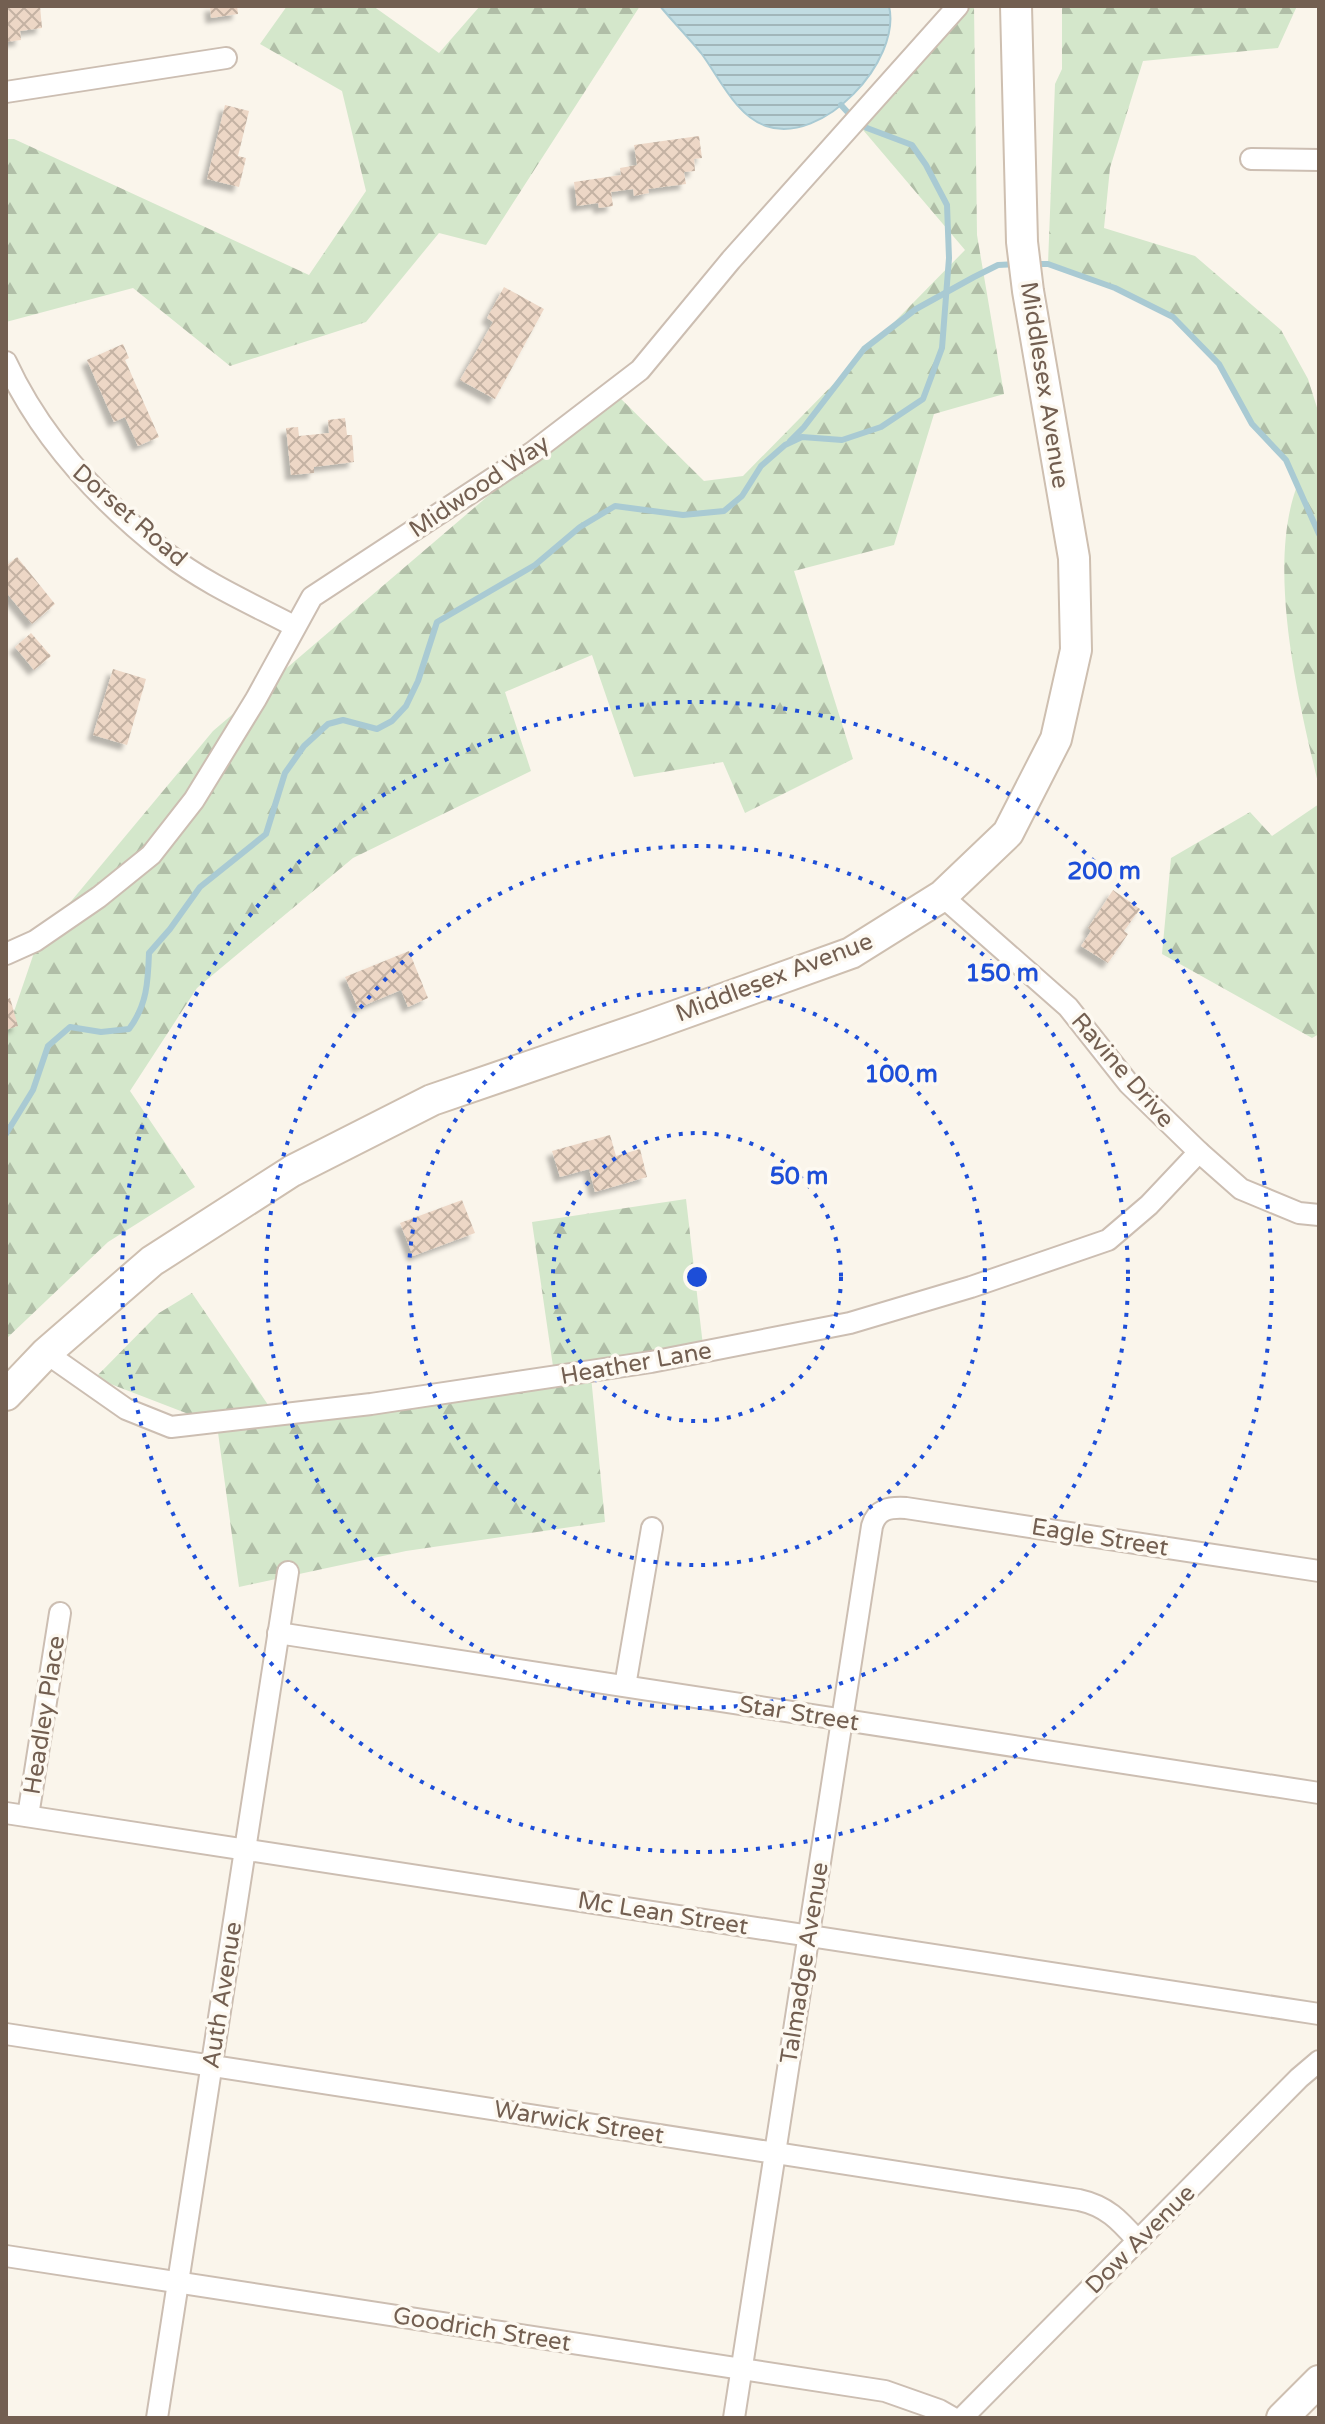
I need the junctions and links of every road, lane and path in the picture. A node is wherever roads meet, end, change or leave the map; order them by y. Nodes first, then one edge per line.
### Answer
1 (958, 6) edge
2 (1016, 6) edge
3 (226, 58) dead end
4 (6, 92) edge
5 (1251, 159) dead end
6 (1319, 160) edge
7 (6, 362) edge
8 (294, 626) junction
9 (942, 896) junction
10 (6, 954) edge
11 (1199, 1152) junction
12 (1319, 1215) edge
13 (46, 1353) junction
14 (6, 1395) edge
15 (881, 1511) joint
16 (652, 1528) dead end
17 (1319, 1571) edge
18 (288, 1572) dead end
19 (60, 1613) dead end
20 (278, 1633) junction
21 (625, 1686) junction
22 (841, 1720) junction
23 (1319, 1793) edge
24 (6, 1813) edge
25 (28, 1816) junction
26 (244, 1849) junction
27 (808, 1936) junction
28 (1319, 2014) edge
29 (6, 2034) edge
30 (1319, 2061) edge
31 (212, 2065) junction
32 (775, 2152) junction
33 (1138, 2241) junction
34 (6, 2256) edge
35 (177, 2282) junction
36 (741, 2370) junction
37 (1319, 2381) edge
38 (157, 2418) edge
39 (734, 2418) edge
40 (953, 2418) edge
41 (962, 2418) edge
42 (1282, 2418) edge

1 - 8 street, Midwood Way
2 - 9 street, Middlesex Avenue
3 - 4 street
5 - 6 street
7 - 8 street, Dorset Road
8 - 10 street, Midwood Way
9 - 11 street, Ravine Drive
9 - 13 street, Middlesex Avenue
11 - 12 street, Ravine Drive
11 - 13 street, Heather Lane
13 - 14 street, Middlesex Avenue
15 - 17 street, Eagle Street
15 - 22 street, Talmadge Avenue
16 - 21 street
18 - 20 street, Auth Avenue
19 - 25 street, Headley Place
20 - 21 street, Star Street
20 - 26 street, Auth Avenue
21 - 22 street, Star Street
22 - 23 street, Star Street
22 - 27 street, Talmadge Avenue
24 - 25 street, Mc Lean Street
25 - 26 street, Mc Lean Street
26 - 27 street, Mc Lean Street
26 - 31 street, Auth Avenue
27 - 28 street, Mc Lean Street
27 - 32 street, Talmadge Avenue
29 - 31 street, Warwick Street
30 - 33 street, Dow Avenue
31 - 32 street, Warwick Street
31 - 35 street, Auth Avenue
32 - 33 street, Warwick Street
32 - 36 street, Talmadge Avenue
33 - 41 street, Dow Avenue
34 - 35 street, Goodrich Street
35 - 36 street, Goodrich Street
35 - 38 street, Auth Avenue
36 - 39 street, Talmadge Avenue
36 - 40 street, Goodrich Street
37 - 42 street

